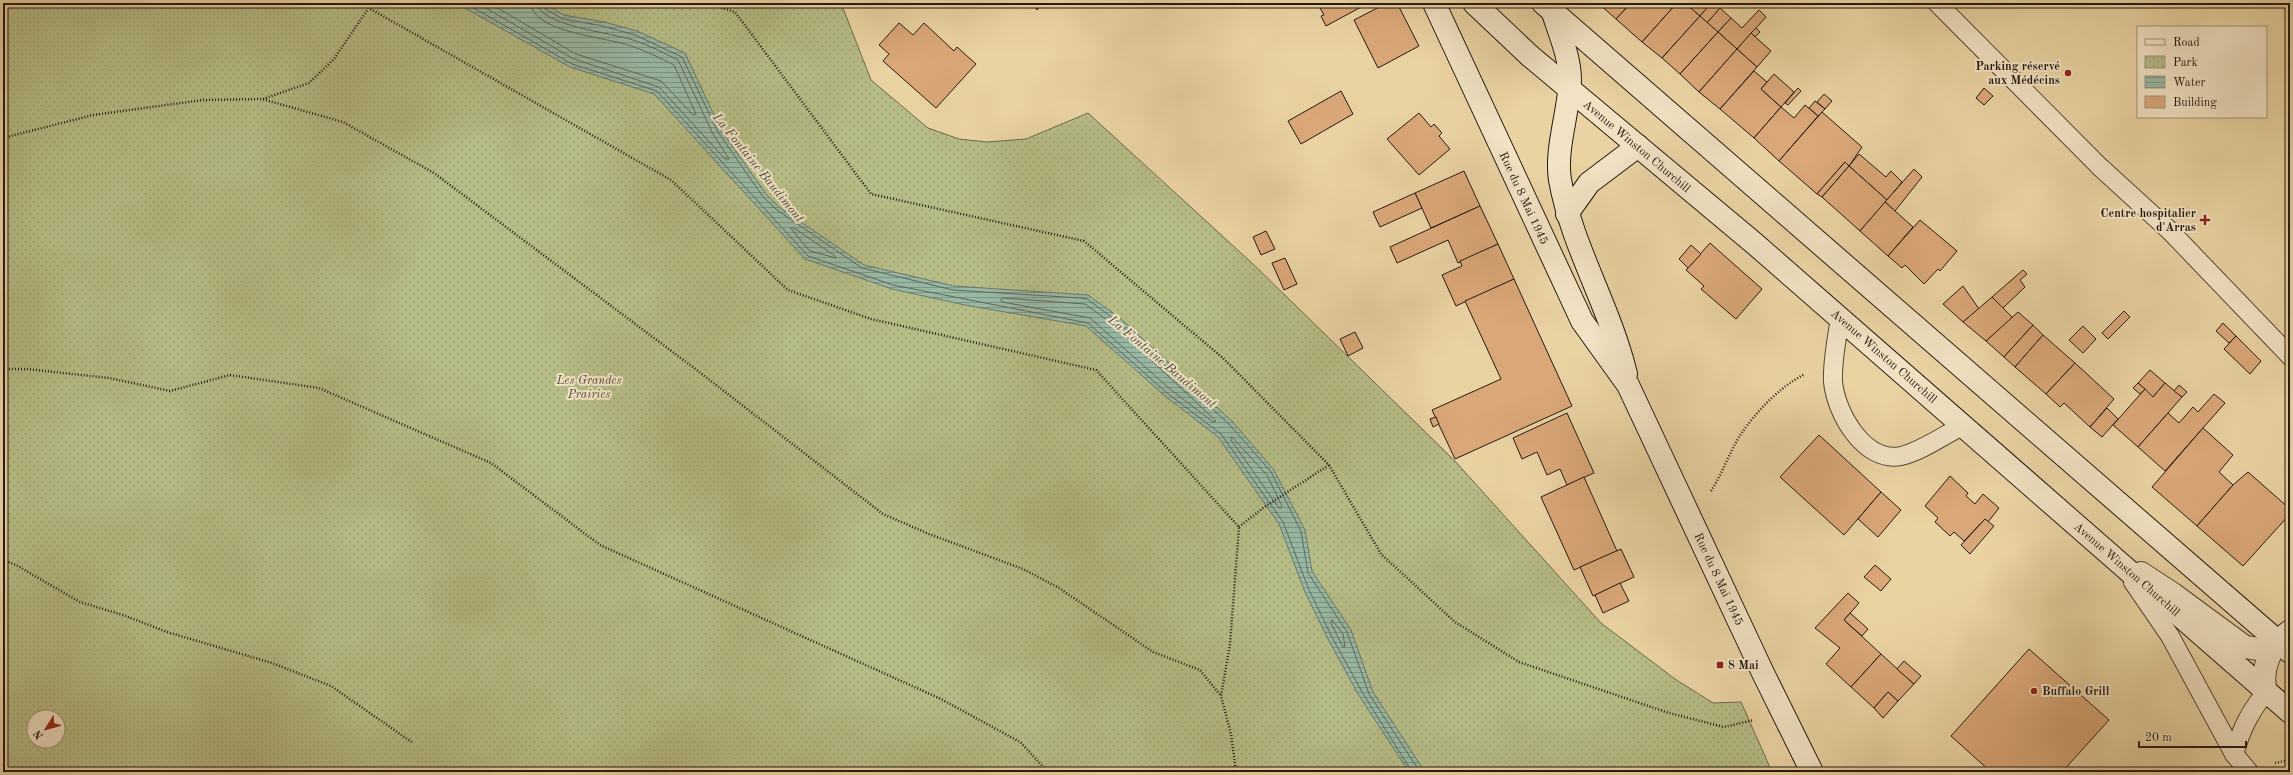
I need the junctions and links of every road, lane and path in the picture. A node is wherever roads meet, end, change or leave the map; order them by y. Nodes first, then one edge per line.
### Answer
1 (360, 3) edge
2 (707, 3) edge
3 (1434, 3) edge
4 (1474, 3) edge
5 (1937, 3) edge
6 (1548, 7) edge
7 (368, 9) junction
8 (1569, 89) junction
9 (262, 99) junction
10 (3, 138) edge
11 (1638, 146) junction
12 (1567, 214) junction
13 (1840, 318) junction
14 (2290, 356) edge
15 (1833, 362) junction
16 (3, 369) edge
17 (1628, 385) junction
18 (1964, 425) junction
19 (1328, 465) junction
20 (1690, 519) junction
21 (1239, 528) junction
22 (3, 560) edge
23 (2117, 560) junction
24 (2286, 641) edge
25 (2266, 692) junction
26 (1221, 696) junction
27 (1783, 712) junction
28 (2290, 712) edge
29 (413, 743) dead end
30 (2234, 754) junction
31 (1048, 772) edge
32 (1236, 772) edge
33 (1812, 772) edge
34 (2249, 772) edge

1 - 7 path
2 - 19 path
3 - 17 main road, Rue du 8 Mai 1945
4 - 8 main road, Avenue Winston Churchill
5 - 14 lane
6 - 8 main road, Rue du 8 Mai 1945
6 - 24 main road
7 - 9 path
7 - 21 path
8 - 11 main road, Avenue Winston Churchill
8 - 12 main road, Rue du 8 Mai 1945
9 - 10 path
9 - 26 path
11 - 12 main road
11 - 13 main road, Avenue Winston Churchill
12 - 17 main road, Rue du 8 Mai 1945
13 - 15 lane
13 - 18 main road, Avenue Winston Churchill
15 - 18 lane
15 - 20 path
16 - 31 path
17 - 20 main road, Rue du 8 Mai 1945
18 - 23 main road, Avenue Winston Churchill
19 - 21 path
19 - 27 path
20 - 27 main road, Rue du 8 Mai 1945
21 - 26 path
22 - 29 path
23 - 24 main road
23 - 25 main road, Avenue Winston Churchill
23 - 30 lane
24 - 25 main road
25 - 28 main road, Avenue Winston Churchill
25 - 30 lane
26 - 32 path
27 - 33 main road, Rue du 8 Mai 1945
30 - 34 lane

